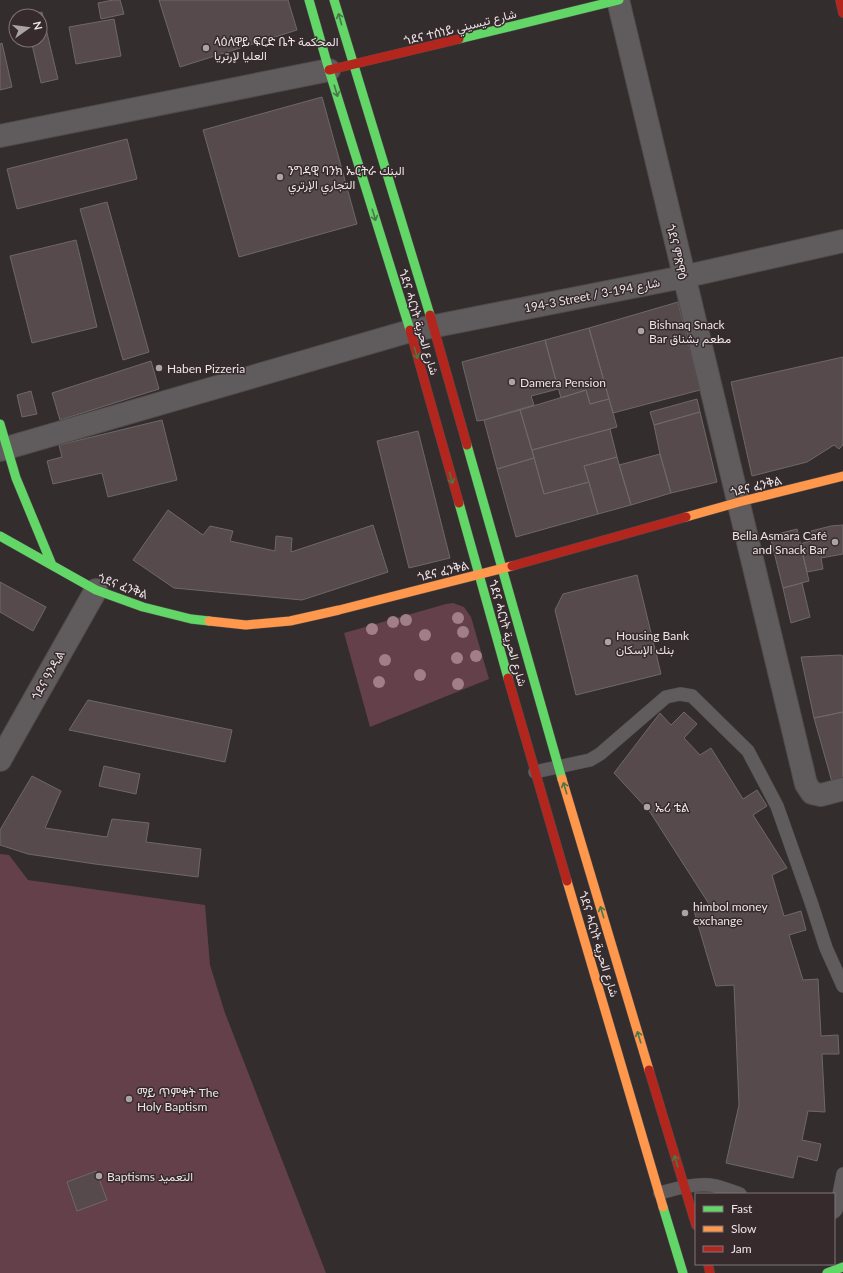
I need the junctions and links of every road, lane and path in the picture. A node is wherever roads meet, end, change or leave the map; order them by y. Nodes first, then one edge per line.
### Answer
1 (309, 0) edge
2 (334, 0) edge
3 (618, 0) edge
4 (840, 0) edge
5 (843, 13) edge
6 (353, 66) junction
7 (329, 70) junction
8 (0, 136) edge
9 (843, 241) edge
10 (683, 277) junction
11 (434, 326) junction
12 (410, 331) junction
13 (0, 424) edge
14 (3, 449) edge
15 (843, 476) edge
16 (739, 502) junction
17 (0, 536) edge
18 (52, 565) junction
19 (503, 568) junction
20 (478, 575) junction
21 (96, 590) junction
22 (0, 760) edge
23 (558, 767) junction
24 (535, 772) junction
25 (843, 789) edge
26 (843, 986) edge
27 (843, 1174) edge
28 (684, 1186) junction
29 (660, 1193) junction
30 (737, 1193) edge
31 (835, 1211) edge
32 (695, 1222) edge
33 (843, 1267) edge
34 (683, 1273) edge
35 (827, 1273) edge

1 - 7 main road, ጎደና ሓርነት شارع الحرية
6 -> 2 main road, ጎደና ሓርነት شارع الحرية
3 - 6 main road, ጎደና ተሰነይ شارع تيسيني
3 - 10 street, ጎደና ምጽዋዕ
4 - 5 main road
6 - 7 main road, ጎደና ተሰነይ شارع تيسيني
6 - 11 main road, ጎደና ሓርነት شارع الحرية
7 - 8 street
7 -> 12 main road, ጎደና ሓርነት شارع الحرية
9 - 10 street, 194-3 Street / شارع 194-3
10 - 11 street, 194-3 Street / شارع 194-3
10 - 16 street, ጎደና ምጽዋዕ
11 - 12 street, 194-3 Street / شارع 194-3
11 - 19 main road, ጎደና ሓርነት شارع الحرية
12 - 14 street, 194-3 Street / شارع 194-3
12 -> 20 main road, ጎደና ሓርነት شارع الحرية
13 - 14 main road
14 - 18 main road
15 - 16 main road, ጎደና ፈንቅል
16 - 19 main road, ጎደና ፈንቅል
16 - 25 street, ጎደና ምጽዋዕ
17 - 18 main road, ጎደና ፈንቅል
18 - 21 main road, ጎደና ፈንቅል
19 - 20 main road, ጎደና ፈንቅል
19 - 23 main road, ጎደና ሓርነት شارع الحرية
20 - 21 main road, ጎደና ፈንቅል
20 - 24 main road, ጎደና ሓርነት شارع الحرية
21 - 22 street, ጎደና ዓንዲል
23 - 24 lane
23 - 26 lane
28 -> 23 main road, ጎደና ሓርነት شارع الحرية
24 - 29 main road, ጎደና ሓርነት شارع الحرية
27 - 31 lane
28 - 29 lane
28 - 30 lane
28 - 32 main road, ጎደና ሓርነት شارع الحرية
29 - 34 main road, ጎደና ሓርነት شارع الحرية
33 - 35 main road

